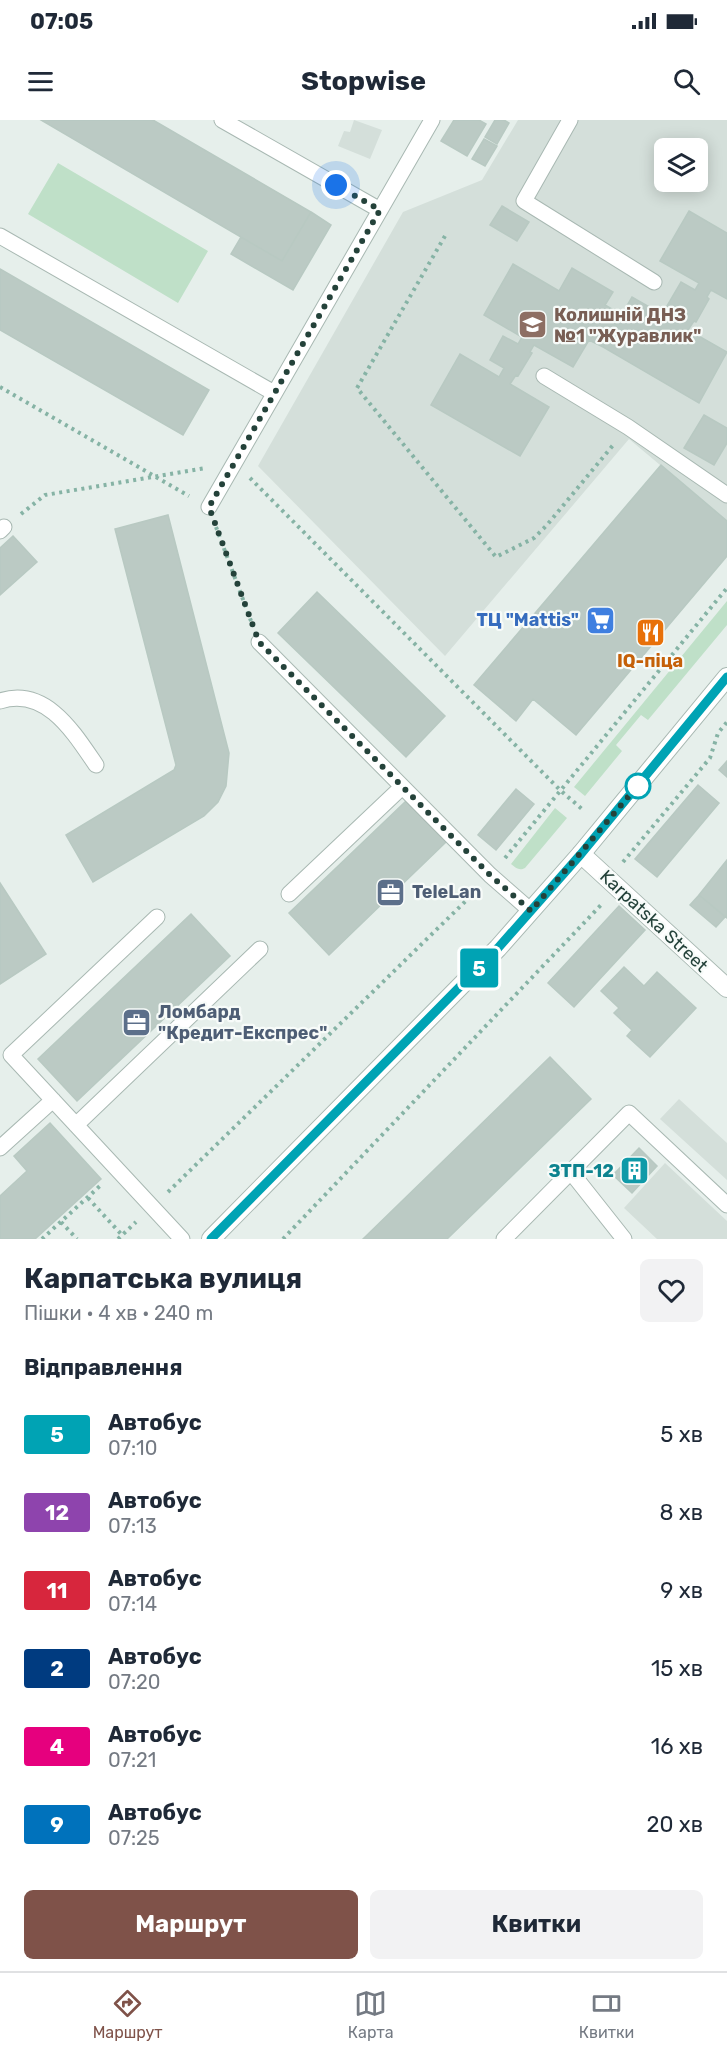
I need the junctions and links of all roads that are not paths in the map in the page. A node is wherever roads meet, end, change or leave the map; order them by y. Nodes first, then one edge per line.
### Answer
1 (222, 120) edge
2 (432, 120) edge
3 (570, 120) edge
4 (380, 210) junction
5 (0, 236) edge
6 (654, 282) dead end
7 (544, 376) dead end
8 (274, 393) junction
9 (727, 495) edge
10 (209, 507) road end
11 (259, 642) road end
12 (727, 677) edge
13 (0, 701) edge
14 (96, 765) dead end
15 (402, 787) junction
16 (581, 854) junction
17 (289, 894) dead end
18 (531, 911) junction
19 (158, 917) dead end
20 (260, 949) dead end
21 (727, 988) edge
22 (53, 1101) junction
23 (76, 1125) junction
24 (0, 1148) edge
25 (571, 1172) junction
26 (727, 1206) edge
27 (182, 1239) edge
28 (211, 1239) edge
29 (504, 1239) edge
30 (624, 1239) edge

1 - 4 lane
2 - 4 lane
3 - 6 lane
4 - 8 lane
5 - 8 lane
7 - 9 lane
8 - 10 lane
11 - 15 lane
12 - 16 street
13 - 14 lane
15 - 17 lane
15 - 18 lane
16 - 18 street
16 - 21 street, Karpatska Street
18 - 28 street
19 - 22 lane
20 - 23 lane
22 - 23 lane
22 - 24 lane
23 - 27 lane
25 - 26 lane
25 - 29 lane
25 - 30 lane

